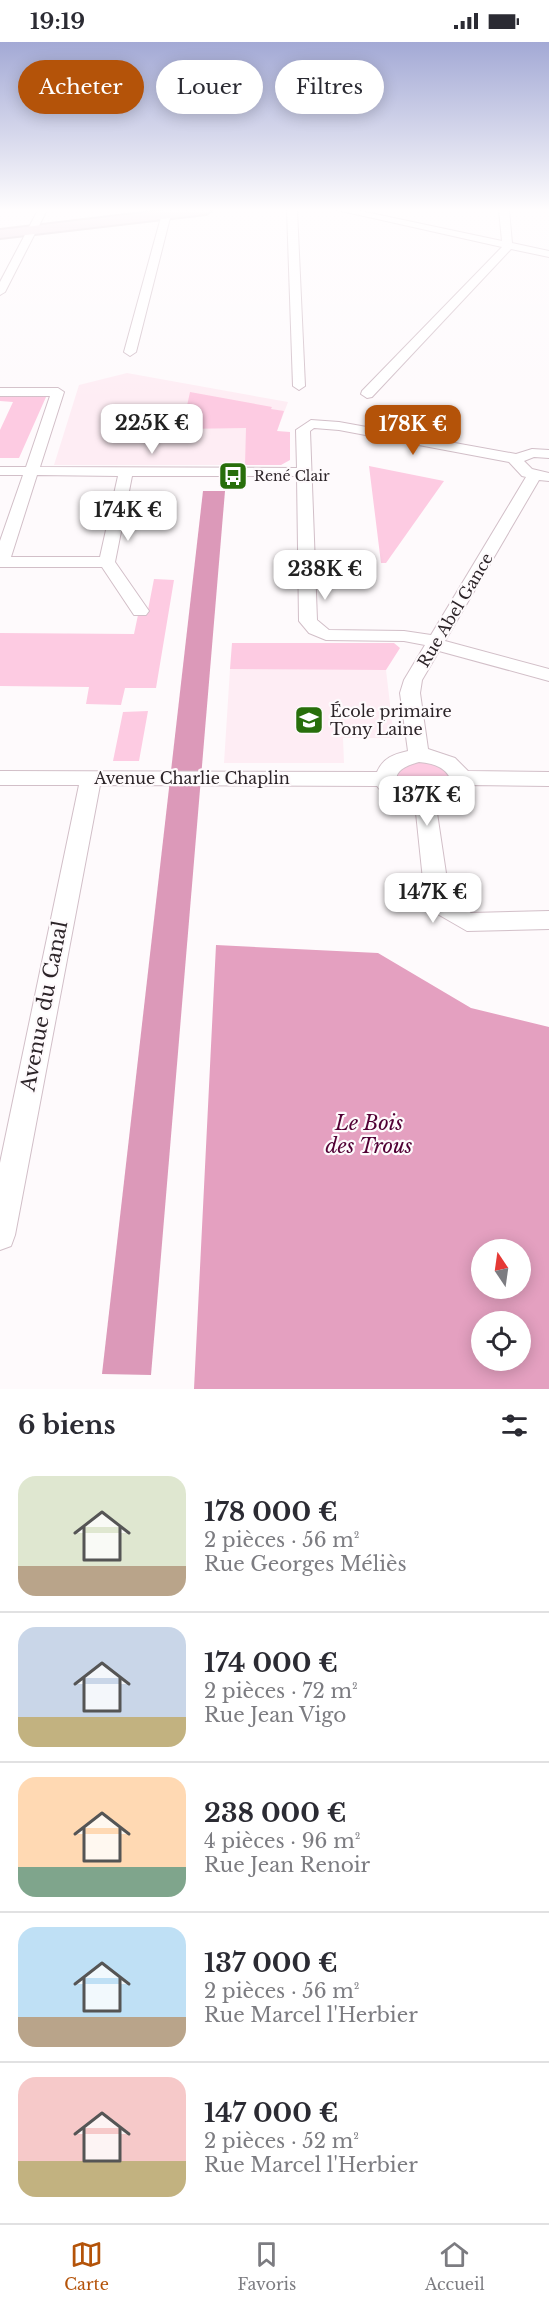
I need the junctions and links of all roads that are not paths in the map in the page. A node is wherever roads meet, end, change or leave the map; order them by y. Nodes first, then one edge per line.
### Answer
1 (10, 273) edge
2 (151, 273) edge
3 (295, 273) edge
4 (482, 273) edge
5 (0, 292) edge
6 (130, 352) dead end
7 (299, 386) dead end
8 (0, 392) edge
9 (367, 394) dead end
10 (549, 454) edge
11 (517, 459) junction
12 (0, 471) edge
13 (32, 471) junction
14 (126, 471) junction
15 (303, 472) junction
16 (542, 476) edge
17 (0, 562) edge
18 (107, 562) junction
19 (140, 611) dead end
20 (435, 643) junction
21 (549, 675) edge
22 (418, 755) junction
23 (0, 778) edge
24 (91, 778) junction
25 (461, 778) junction
26 (384, 779) junction
27 (549, 779) edge
28 (426, 808) junction
29 (549, 920) edge
30 (0, 1235) edge

1 - 5 street
2 - 6 street
3 - 7 street
4 - 9 street
8 - 13 street
10 - 11 street
11 - 15 street
11 - 16 street
12 - 13 street
13 - 14 street
13 - 17 street
14 - 15 street
14 - 18 street
15 - 20 street
16 - 20 street, Rue Abel Gance
17 - 18 street
18 - 19 street
20 - 21 street
20 - 22 street, Rue Abel Gance
22 - 25 street
22 - 26 street
23 - 24 street, Avenue Charlie Chaplin
24 - 26 street, Avenue Charlie Chaplin
24 - 30 street, Avenue du Canal
25 - 27 street
25 - 28 street
26 - 28 street
28 - 29 street

